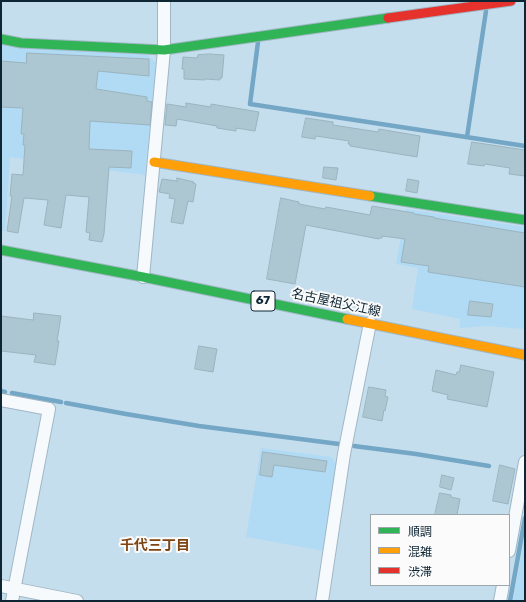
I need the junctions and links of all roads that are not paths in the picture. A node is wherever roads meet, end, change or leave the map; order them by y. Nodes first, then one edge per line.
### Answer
1 (164, 1) edge
2 (511, 1) edge
3 (495, 2) edge
4 (476, 3) edge
5 (1, 39) edge
6 (164, 50) junction
7 (154, 162) junction
8 (525, 220) edge
9 (1, 250) edge
10 (143, 277) junction
11 (370, 323) junction
12 (525, 355) edge
13 (1, 400) edge
14 (525, 462) edge
15 (510, 545) edge
16 (1, 586) edge
17 (503, 586) edge
18 (14, 589) junction
19 (12, 601) edge
20 (77, 601) edge
21 (322, 601) edge
22 (500, 601) edge

1 - 6 street
2 - 3 street
3 - 4 street
4 - 6 street
5 - 6 street
6 - 7 street
7 - 8 street
7 - 10 street
9 - 10 street, 名古屋祖父江線 / 67
10 - 11 street, 名古屋祖父江線 / 67
11 - 12 street, 名古屋祖父江線 / 67
11 - 21 street
13 - 18 street
14 - 15 street
16 - 18 street
17 - 22 street
18 - 19 street
18 - 20 street

